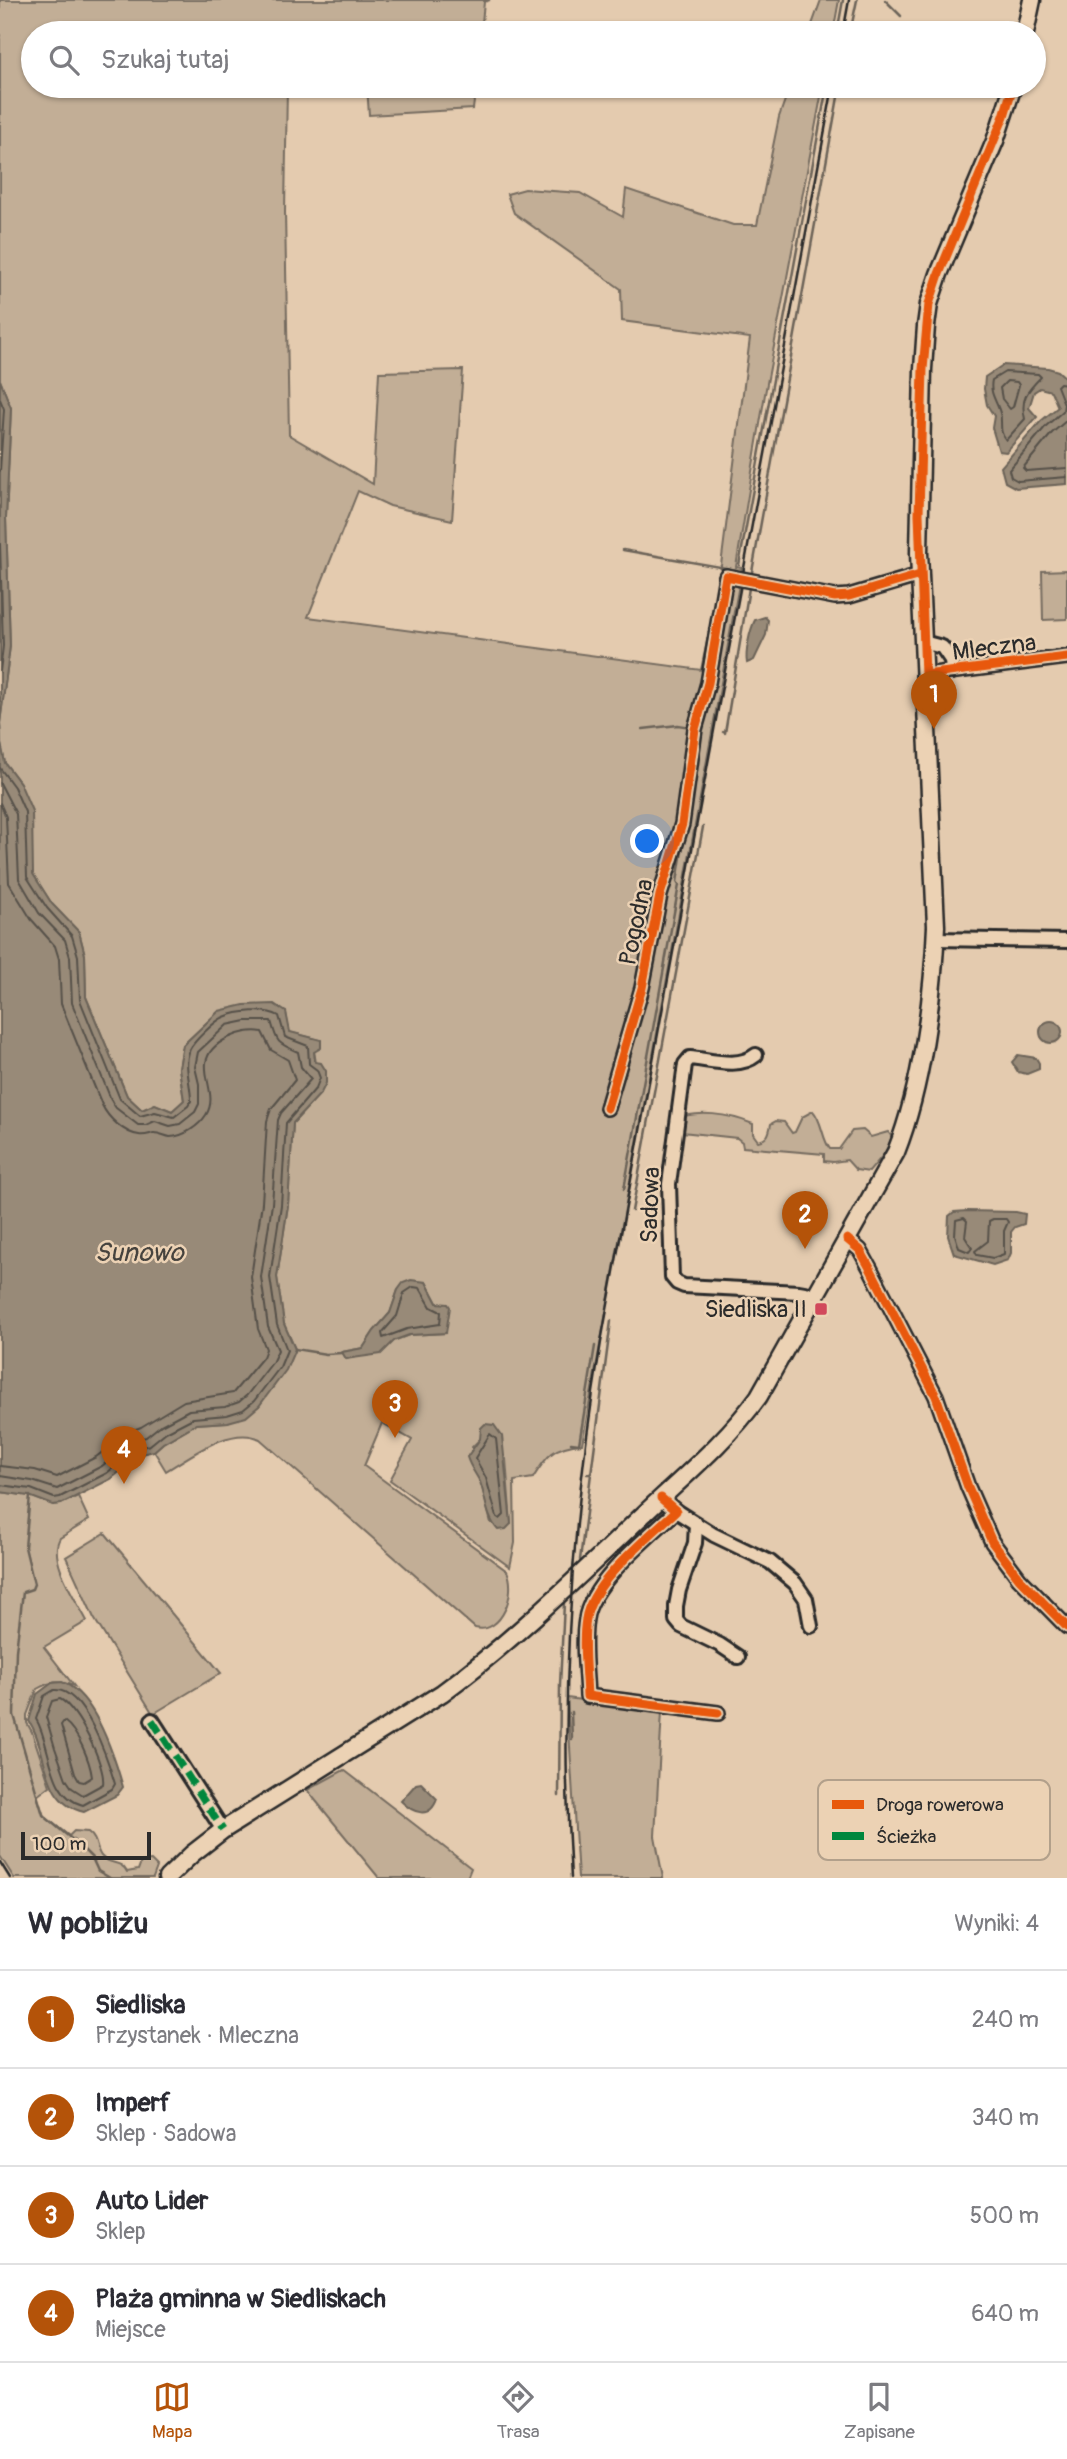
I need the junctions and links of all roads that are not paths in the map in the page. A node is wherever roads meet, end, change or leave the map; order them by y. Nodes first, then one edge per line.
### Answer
1 (1032, 0) edge
2 (1028, 21) edge
3 (1009, 98) edge
4 (920, 575) junction
5 (923, 642) junction
6 (1067, 657) edge
7 (952, 672) junction
8 (925, 675) junction
9 (935, 939) junction
10 (1067, 941) edge
11 (756, 1055) dead end
12 (607, 1108) dead end
13 (847, 1239) junction
14 (814, 1299) junction
15 (661, 1498) junction
16 (676, 1511) junction
17 (696, 1524) junction
18 (811, 1626) dead end
19 (1067, 1627) edge
20 (738, 1657) dead end
21 (718, 1713) dead end
22 (152, 1720) dead end
23 (223, 1830) junction
24 (167, 1878) edge

1 - 2 main road
3 - 4 main road
4 - 5 main road
4 - 12 street, Pogodna
5 - 7 street
5 - 8 main road
6 - 7 street, Mleczna
7 - 8 street, Mleczna
8 - 9 main road
9 - 10 street
9 - 13 main road
11 - 14 street, Sadowa
13 - 14 main road
13 - 19 street
14 - 15 main road
15 - 16 street
15 - 23 main road
16 - 17 street
16 - 21 street
17 - 18 street
17 - 20 street
22 - 23 street
23 - 24 main road

